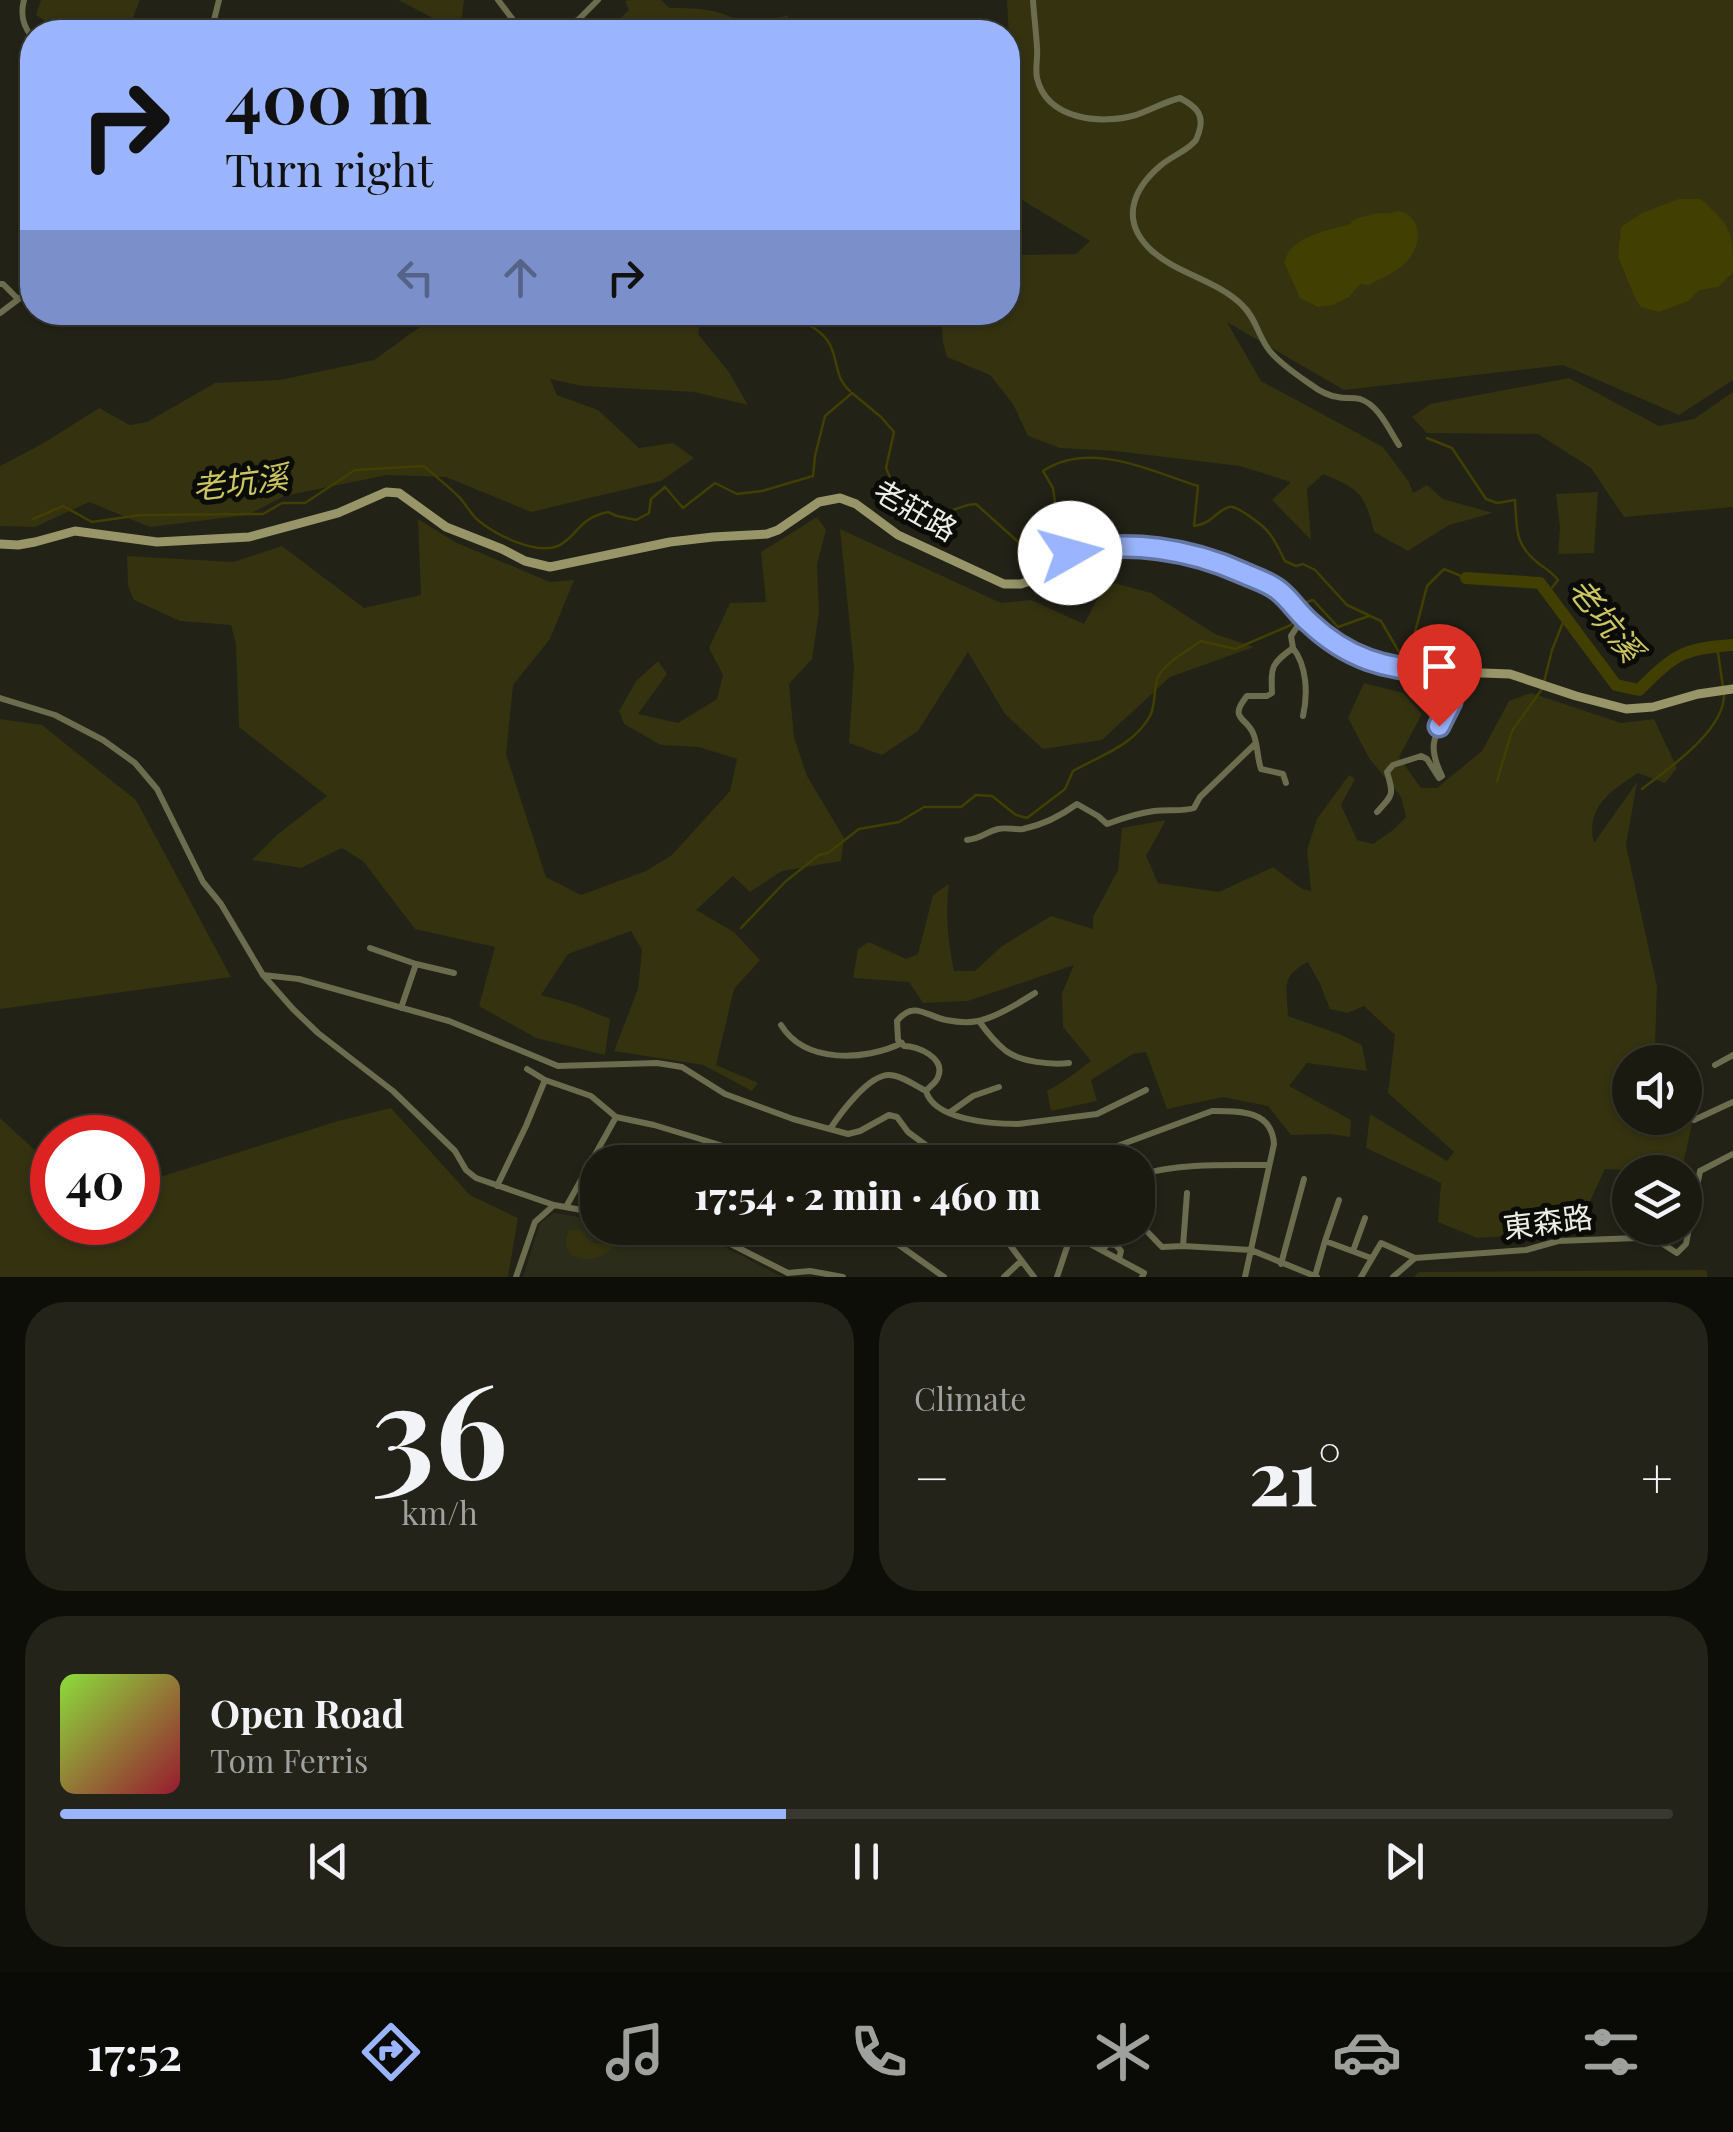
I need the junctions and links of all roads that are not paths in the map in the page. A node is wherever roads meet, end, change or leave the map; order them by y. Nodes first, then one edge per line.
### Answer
1 (498, 0) edge
2 (598, 0) edge
3 (1032, 0) edge
4 (515, 20) edge
5 (577, 20) edge
6 (0, 284) edge
7 (18, 300) joint
8 (0, 313) edge
9 (1399, 445) dead end
10 (0, 544) edge
11 (1301, 613) junction
12 (1293, 648) junction
13 (1436, 671) junction
14 (1727, 690) edge
15 (0, 698) edge
16 (1303, 716) dead end
17 (1255, 744) junction
18 (1286, 783) dead end
19 (1377, 812) dead end
20 (967, 840) dead end
21 (370, 948) dead end
22 (416, 964) junction
23 (454, 972) dead end
24 (263, 974) junction
25 (1035, 993) dead end
26 (401, 1008) junction
27 (979, 1021) junction
28 (782, 1025) dead end
29 (902, 1044) junction
30 (1733, 1055) edge
31 (1069, 1062) dead end
32 (1714, 1066) dead end
33 (527, 1069) dead end
34 (545, 1080) junction
35 (999, 1087) dead end
36 (1146, 1090) dead end
37 (926, 1091) junction
38 (1733, 1102) edge
39 (948, 1114) junction
40 (1702, 1116) edge
41 (616, 1117) junction
42 (830, 1129) junction
43 (600, 1145) edge
44 (720, 1145) edge
45 (926, 1145) edge
46 (1118, 1145) edge
47 (1733, 1154) edge
48 (1268, 1165) junction
49 (1155, 1170) edge
50 (1304, 1179) dead end
51 (580, 1181) edge
52 (497, 1186) junction
53 (1187, 1192) dead end
54 (1339, 1200) dead end
55 (554, 1205) junction
56 (566, 1207) junction
57 (580, 1209) edge
58 (1364, 1218) dead end
59 (1155, 1240) edge
60 (1325, 1241) junction
61 (734, 1245) edge
62 (899, 1245) edge
63 (1010, 1245) edge
64 (1183, 1246) junction
65 (1251, 1250) junction
66 (1353, 1251) junction
67 (1371, 1258) junction
68 (1415, 1258) junction
69 (1022, 1261) junction
70 (1282, 1264) junction
71 (1316, 1276) edge
72 (516, 1277) edge
73 (843, 1277) edge
74 (944, 1277) edge
75 (1004, 1277) edge
76 (1034, 1277) edge
77 (1057, 1277) edge
78 (1142, 1277) edge
79 (1245, 1277) edge
80 (1361, 1277) edge
81 (1393, 1277) edge

1 - 4 street
2 - 5 street
3 - 9 street
6 - 7 street
7 - 8 street
10 - 11 street, 老莊路
11 - 12 street
11 - 13 street, 老莊路
12 - 16 street
12 - 17 street
13 - 14 street, 老莊路
13 - 19 street
15 - 24 street
17 - 18 street
17 - 20 street
21 - 22 street
22 - 23 street
22 - 26 street
24 - 26 street
24 - 52 street
25 - 27 street
26 - 42 street
27 - 29 street
27 - 31 street
28 - 29 street
29 - 37 street
30 - 32 street
33 - 34 street
34 - 41 street
34 - 52 street
35 - 39 street
36 - 39 street
37 - 39 street
37 - 42 street
38 - 40 street
41 - 43 street
41 - 44 street
42 - 45 street
46 - 48 street
47 - 68 street, 東森路
48 - 49 street
48 - 65 street
50 - 70 street
51 - 56 street
52 - 55 street
53 - 64 street
54 - 60 street
55 - 56 street
55 - 72 street
56 - 57 street
58 - 66 street
59 - 64 street
60 - 66 street
60 - 71 street
61 - 73 street
62 - 74 street
63 - 69 street
64 - 65 street
65 - 70 street
65 - 79 street
66 - 67 street
67 - 68 street
67 - 80 street
68 - 81 street
69 - 75 street
69 - 76 street
70 - 71 street
77 - 78 street

